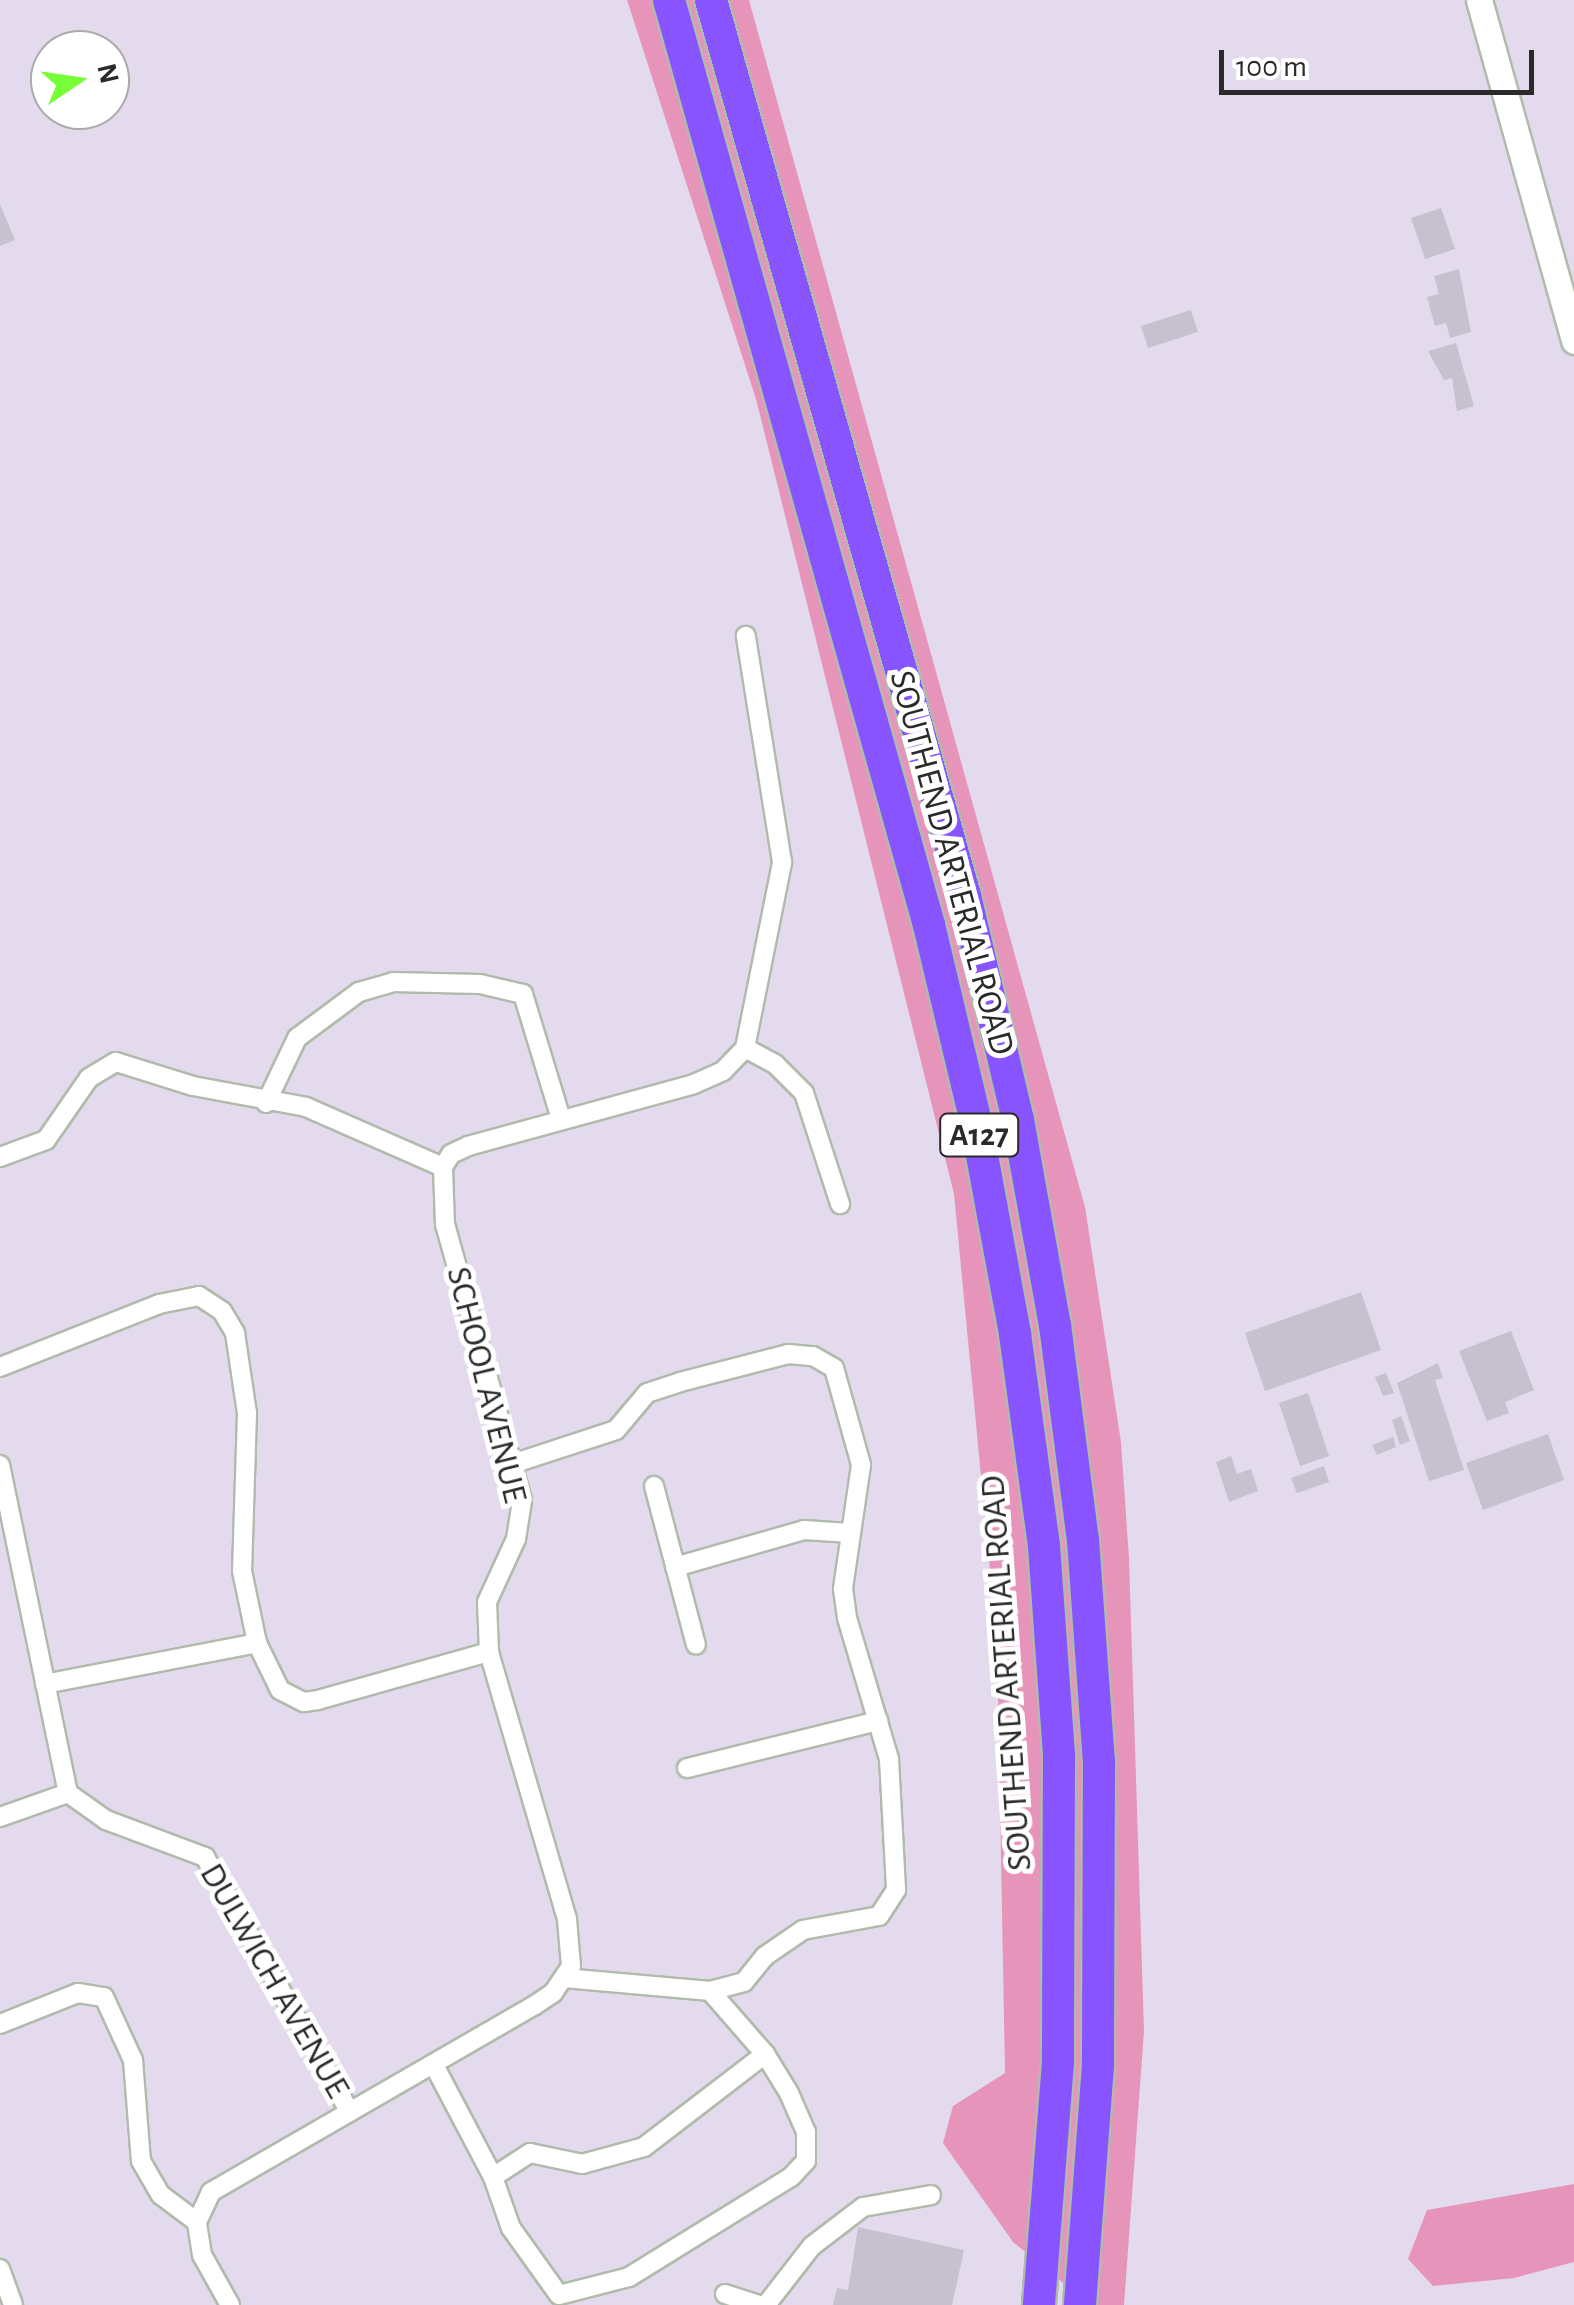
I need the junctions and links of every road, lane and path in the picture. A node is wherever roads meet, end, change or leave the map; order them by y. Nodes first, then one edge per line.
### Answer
1 (669, 0) edge
2 (712, 0) edge
3 (1478, 0) edge
4 (1574, 342) edge
5 (746, 636) dead end
6 (745, 1048) junction
7 (266, 1103) junction
8 (561, 1119) junction
9 (0, 1157) edge
10 (443, 1168) junction
11 (840, 1204) dead end
12 (0, 1367) edge
13 (0, 1464) edge
14 (512, 1464) junction
15 (654, 1486) dead end
16 (850, 1533) junction
17 (675, 1566) junction
18 (257, 1643) junction
19 (696, 1645) dead end
20 (489, 1652) junction
21 (45, 1684) junction
22 (878, 1720) junction
23 (687, 1768) dead end
24 (68, 1793) junction
25 (0, 1818) edge
26 (565, 1978) junction
27 (710, 1991) junction
28 (0, 2024) edge
29 (765, 2054) junction
30 (435, 2067) junction
31 (350, 2112) junction
32 (493, 2177) junction
33 (931, 2195) dead end
34 (197, 2222) junction
35 (0, 2269) edge
36 (725, 2294) dead end
37 (13, 2305) edge
38 (230, 2305) edge
39 (763, 2305) edge
40 (1039, 2305) edge
41 (1080, 2305) edge

1 - 40 highway, SOUTHEND ARTERIAL ROAD / A127
2 - 41 highway, SOUTHEND ARTERIAL ROAD / A127
3 - 4 street
5 - 6 street
6 - 8 street
6 - 11 street
7 - 8 street
7 - 9 street
7 - 10 street
8 - 10 street
10 - 14 street, SCHOOL AVENUE
12 - 18 street
13 - 21 street
14 - 16 street
14 - 20 street, SCHOOL AVENUE
15 - 17 street
16 - 17 street
16 - 22 street
17 - 19 street
18 - 20 street
18 - 21 street
20 - 26 street, SCHOOL AVENUE
21 - 24 street
22 - 23 street
22 - 27 street
24 - 25 street
24 - 31 street, DULWICH AVENUE
26 - 27 street
26 - 30 street
27 - 29 street
28 - 34 street
29 - 32 street
29 - 32 street
30 - 31 street
30 - 32 street
31 - 34 street
33 - 39 street
34 - 38 street
35 - 37 street
36 - 39 street

